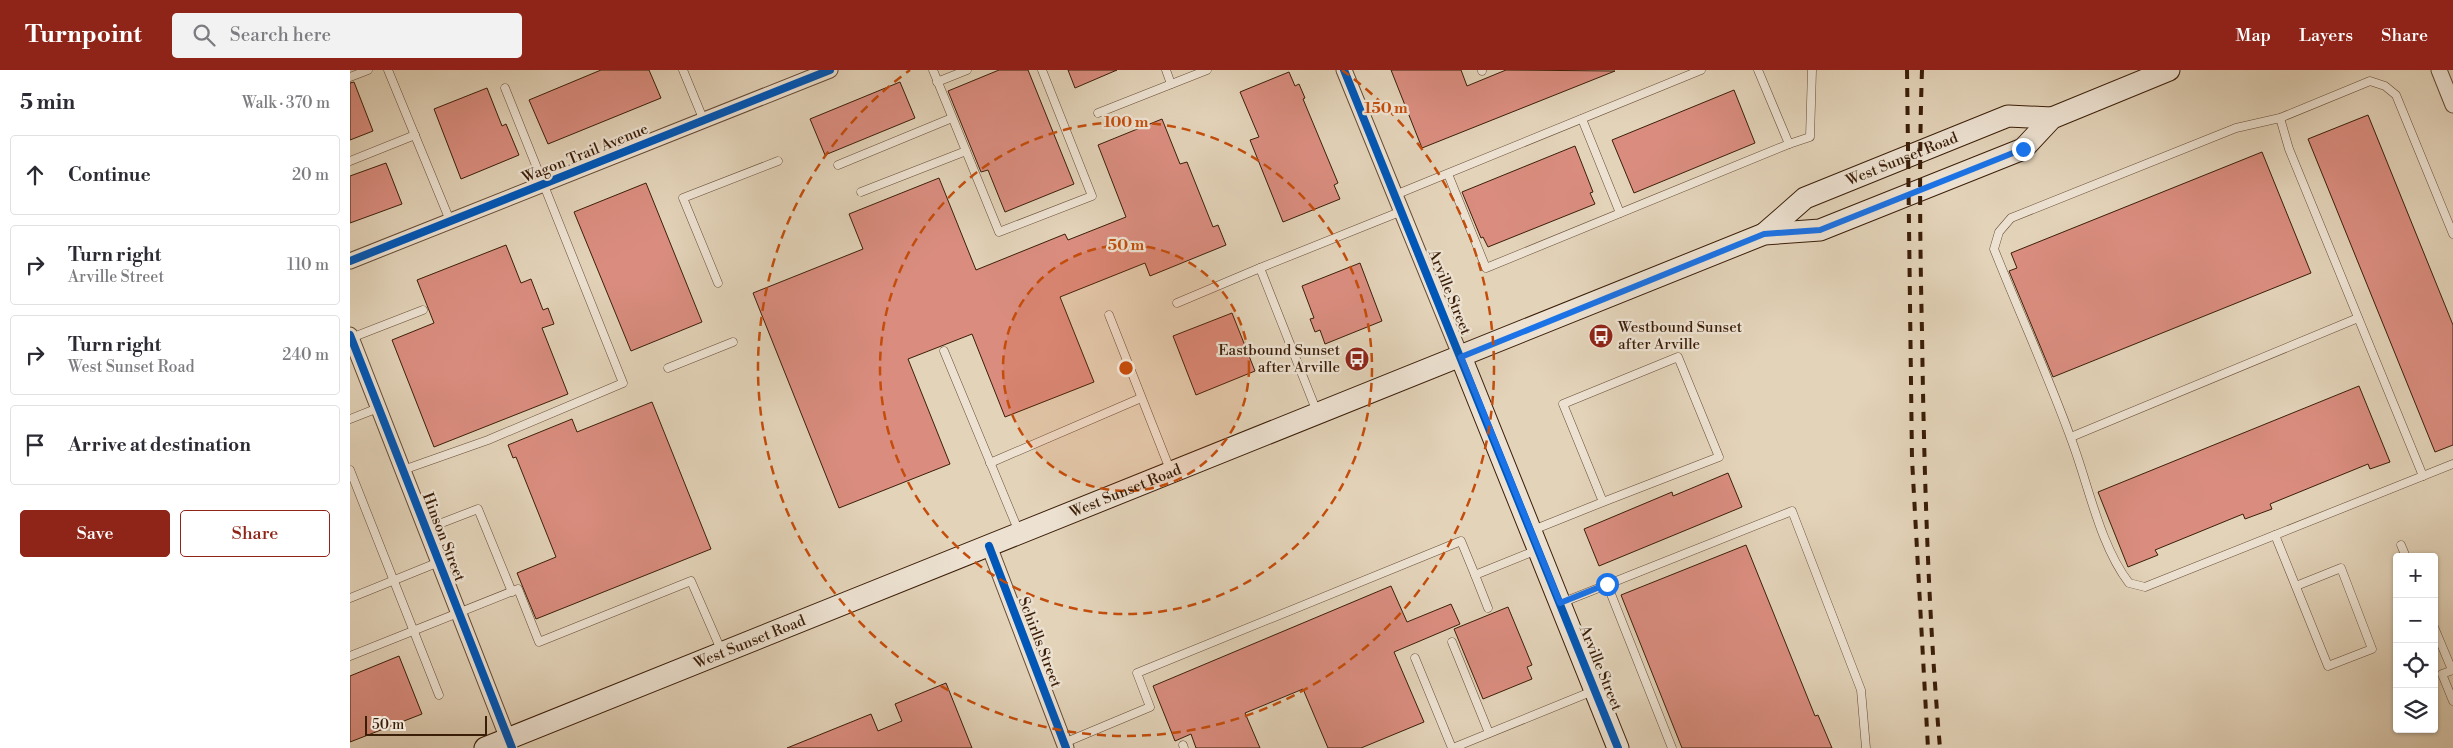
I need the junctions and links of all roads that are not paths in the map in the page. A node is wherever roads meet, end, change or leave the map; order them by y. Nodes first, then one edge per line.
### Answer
1 (368, 70) edge
2 (388, 70) edge
3 (683, 70) edge
4 (830, 70) edge
5 (933, 70) edge
6 (967, 70) edge
7 (1042, 70) edge
8 (1166, 70) edge
9 (1207, 70) edge
10 (1344, 70) edge
11 (1701, 70) edge
12 (1758, 70) edge
13 (1812, 70) edge
14 (2169, 70) edge
15 (2439, 70) edge
16 (350, 77) edge
17 (937, 82) junction
18 (1171, 84) junction
19 (505, 88) dead end
20 (2453, 105) edge
21 (1098, 113) dead end
22 (952, 118) junction
23 (2052, 118) junction
24 (2280, 118) junction
25 (1582, 119) junction
26 (704, 121) junction
27 (415, 135) junction
28 (1790, 144) junction
29 (966, 151) junction
30 (350, 161) edge
31 (778, 161) dead end
32 (838, 164) dead end
33 (1448, 174) junction
34 (544, 185) junction
35 (861, 192) dead end
36 (1395, 195) junction
37 (1402, 211) junction
38 (1620, 213) junction
39 (451, 223) junction
40 (1764, 234) junction
41 (2453, 234) edge
42 (350, 261) edge
43 (1260, 268) junction
44 (718, 284) dead end
45 (1177, 303) dead end
46 (423, 310) dead end
47 (1109, 315) dead end
48 (2358, 318) junction
49 (350, 336) edge
50 (734, 342) dead end
51 (944, 352) dead end
52 (1461, 357) junction
53 (668, 368) dead end
54 (1142, 398) junction
55 (378, 408) junction
56 (1318, 414) junction
57 (350, 419) edge
58 (2071, 437) junction
59 (990, 463) junction
60 (2453, 464) edge
61 (350, 470) edge
62 (403, 470) junction
63 (1171, 473) junction
64 (2423, 476) junction
65 (1603, 502) junction
66 (426, 529) junction
67 (1020, 534) junction
68 (2275, 535) junction
69 (1535, 540) junction
70 (2401, 545) dead end
71 (989, 546) junction
72 (2404, 553) edge
73 (439, 562) junction
74 (1475, 576) junction
75 (394, 580) junction
76 (1607, 584) junction
77 (2296, 586) junction
78 (512, 592) junction
79 (350, 598) edge
80 (1560, 603) junction
81 (1488, 608) dead end
82 (459, 613) junction
83 (414, 630) junction
84 (2438, 637) edge
85 (1452, 642) dead end
86 (722, 653) junction
87 (350, 656) edge
88 (1415, 658) dead end
89 (2452, 670) edge
90 (1594, 690) junction
91 (439, 695) dead end
92 (2453, 701) edge
93 (1489, 733) junction
94 (510, 743) edge
95 (1065, 745) edge
96 (485, 748) edge
97 (1452, 748) edge
98 (1618, 748) edge
99 (1672, 748) edge
100 (1866, 748) edge

1 - 16 lane
2 - 27 lane
3 - 26 lane
4 - 26 street, Wagon Trail Avenue
5 - 17 lane
6 - 17 lane
7 - 29 lane
8 - 18 lane
9 - 18 lane
10 - 36 street, Arville Street
11 - 25 lane
12 - 28 lane
13 - 28 lane
14 - 23 main road, West Sunset Road
15 - 20 street
17 - 22 lane
18 - 21 lane
19 - 34 lane
22 - 29 lane
22 - 32 lane
23 - 40 main road, West Sunset Road
23 - 40 main road, West Sunset Road
24 - 41 lane
24 - 48 lane
24 - 58 lane
25 - 33 lane
25 - 38 lane
26 - 34 street, Wagon Trail Avenue
27 - 30 lane
27 - 39 lane
28 - 38 lane
29 - 35 lane
31 - 44 lane
33 - 36 lane
33 - 38 lane
34 - 39 street, Wagon Trail Avenue
34 - 62 lane
36 - 37 street, Arville Street
37 - 43 lane
37 - 52 street, Arville Street
39 - 42 street, Wagon Trail Avenue
40 - 52 main road, West Sunset Road
43 - 45 lane
43 - 56 lane
46 - 49 lane
47 - 54 lane
48 - 58 lane
48 - 64 lane
49 - 55 street, Hinson Street
50 - 53 lane
51 - 59 lane
52 - 56 main road, West Sunset Road
52 - 69 main road, Arville Street
54 - 59 lane
54 - 63 lane
55 - 57 lane
55 - 62 street, Hinson Street
56 - 63 main road, West Sunset Road
58 - 68 lane
59 - 67 lane
60 - 64 lane
61 - 75 lane
62 - 66 street, Hinson Street
63 - 67 main road, West Sunset Road
64 - 68 lane
65 - 65 lane
65 - 69 lane
66 - 73 street, Hinson Street
66 - 78 lane
67 - 71 main road, West Sunset Road
68 - 77 lane
69 - 74 lane
69 - 80 main road, Arville Street
70 - 72 lane
71 - 86 main road, West Sunset Road
71 - 95 street, Schirlls Street
73 - 75 lane
73 - 82 street, Hinson Street
74 - 81 lane
74 - 95 lane
75 - 79 lane
75 - 83 lane
76 - 80 lane
76 - 99 lane
76 - 100 lane
77 - 77 lane
78 - 82 lane
78 - 86 lane
80 - 90 main road, Arville Street
82 - 83 lane
82 - 94 street, Hinson Street
83 - 87 lane
83 - 91 lane
84 - 89 lane
85 - 93 lane
86 - 94 main road, West Sunset Road
88 - 97 lane
89 - 92 lane
90 - 93 lane
90 - 98 main road, Arville Street
93 - 97 lane
94 - 96 main road, West Sunset Road

